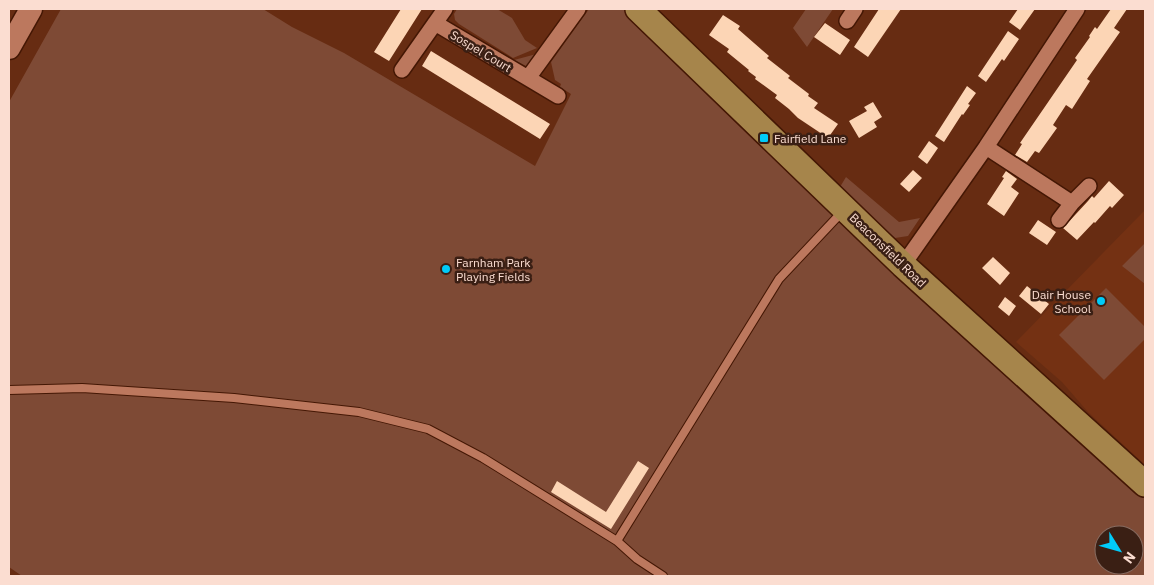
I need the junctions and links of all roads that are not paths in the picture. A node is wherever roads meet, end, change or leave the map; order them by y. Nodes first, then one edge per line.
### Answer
1 (31, 9) edge
2 (445, 9) edge
3 (578, 9) edge
4 (638, 9) edge
5 (1077, 9) edge
6 (435, 23) junction
7 (9, 48) edge
8 (402, 70) dead end
9 (528, 78) junction
10 (558, 96) dead end
11 (986, 147) junction
12 (1089, 186) dead end
13 (1072, 203) junction
14 (845, 208) junction
15 (1059, 220) dead end
16 (903, 265) junction
17 (9, 390) edge
18 (1145, 484) edge
19 (617, 541) junction
20 (663, 576) edge

1 - 7 main road
2 - 6 street
3 - 9 street
4 - 14 main road, Beaconsfield Road
5 - 11 street
6 - 8 street
6 - 9 street, Sospel Court
9 - 10 street, Sospel Court
11 - 13 street
11 - 16 street
12 - 13 street
13 - 15 street
14 - 16 main road, Beaconsfield Road
14 - 19 lane
16 - 18 main road, Beaconsfield Road
17 - 19 lane
19 - 20 lane

